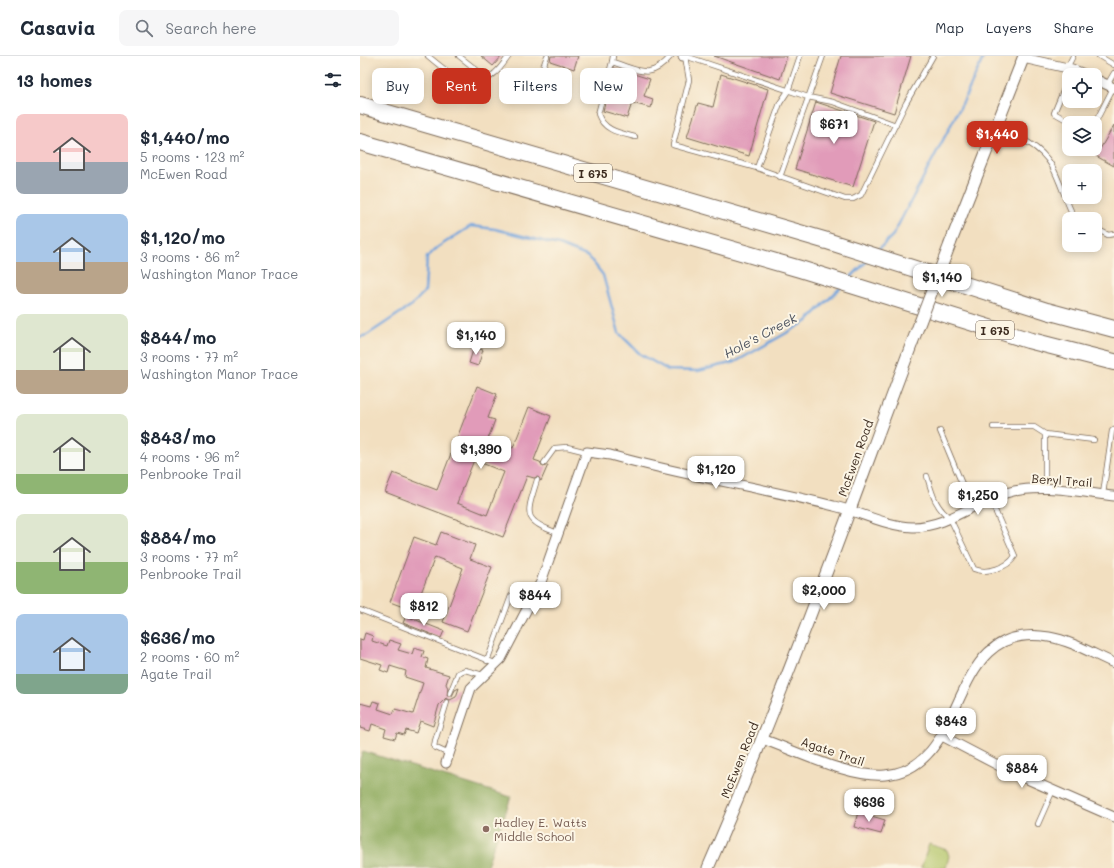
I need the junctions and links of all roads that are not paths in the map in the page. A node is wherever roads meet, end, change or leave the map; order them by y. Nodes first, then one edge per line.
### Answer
1 (428, 56) edge
2 (459, 56) edge
3 (509, 56) edge
4 (546, 56) edge
5 (613, 56) edge
6 (672, 56) edge
7 (684, 56) edge
8 (800, 56) edge
9 (823, 56) edge
10 (933, 56) edge
11 (1073, 56) edge
12 (1099, 56) edge
13 (1023, 57) edge
14 (612, 62) junction
15 (1114, 64) edge
16 (444, 68) edge
17 (474, 68) edge
18 (543, 68) edge
19 (1070, 68) edge
20 (1062, 70) edge
21 (1114, 72) edge
22 (491, 76) edge
23 (1102, 82) edge
24 (1112, 87) edge
25 (788, 91) junction
26 (1062, 91) edge
27 (808, 97) junction
28 (360, 105) edge
29 (1098, 116) edge
30 (1062, 117) edge
31 (896, 125) junction
32 (996, 127) junction
33 (635, 137) dead end
34 (360, 142) edge
35 (757, 168) junction
36 (780, 177) junction
37 (1072, 212) edge
38 (1102, 232) edge
39 (1114, 234) edge
40 (1114, 329) edge
41 (1114, 362) edge
42 (993, 427) dead end
43 (1114, 429) edge
44 (940, 432) dead end
45 (1045, 434) junction
46 (1094, 440) dead end
47 (587, 452) junction
48 (544, 463) dead end
49 (927, 476) dead end
50 (537, 480) dead end
51 (1045, 488) junction
52 (1103, 494) junction
53 (1114, 496) edge
54 (990, 499) junction
55 (972, 508) junction
56 (850, 511) junction
57 (950, 518) junction
58 (559, 533) junction
59 (511, 596) dead end
60 (360, 610) edge
61 (491, 662) junction
62 (1114, 663) edge
63 (483, 675) junction
64 (450, 692) dead end
65 (447, 702) dead end
66 (942, 736) junction
67 (762, 739) junction
68 (449, 754) junction
69 (446, 763) dead end
70 (1052, 790) junction
71 (1114, 817) edge
72 (1038, 824) dead end
73 (708, 868) edge

1 - 16 lane
2 - 17 lane
3 - 22 lane
4 - 18 lane
5 - 14 lane
6 - 14 lane
7 - 25 lane
7 - 35 lane
8 - 25 lane
9 - 27 lane
10 - 31 lane
11 - 19 lane
12 - 15 lane
13 - 20 street
13 - 32 street, McEwen Road
14 - 33 lane
21 - 24 lane
23 - 24 street
24 - 29 lane
25 - 27 lane
25 - 35 lane
26 - 30 lane
27 - 31 lane
27 - 36 lane
28 - 40 highway, I 675
31 - 36 lane
32 - 37 lane
32 - 56 street, McEwen Road, bridge
34 - 41 highway, I 675
35 - 36 lane
38 - 39 lane
42 - 45 lane
43 - 52 lane
44 - 55 lane
45 - 46 lane
45 - 51 lane
47 - 48 lane
47 - 56 street, Beryl Trail
47 - 58 street
49 - 57 lane
50 - 58 lane
51 - 52 street, Beryl Trail
51 - 54 street, Beryl Trail
52 - 53 street, Beryl Trail
54 - 55 street, Beryl Trail
54 - 57 lane
55 - 57 street, Beryl Trail
56 - 57 street, Beryl Trail
56 - 67 street, McEwen Road
58 - 61 street
59 - 61 lane
60 - 61 lane
61 - 63 street
62 - 66 street, Agate Trail
63 - 64 lane
63 - 68 street
65 - 68 lane
66 - 67 street, Agate Trail
66 - 70 street
67 - 73 street, McEwen Road
68 - 69 street
70 - 71 street
70 - 72 lane

